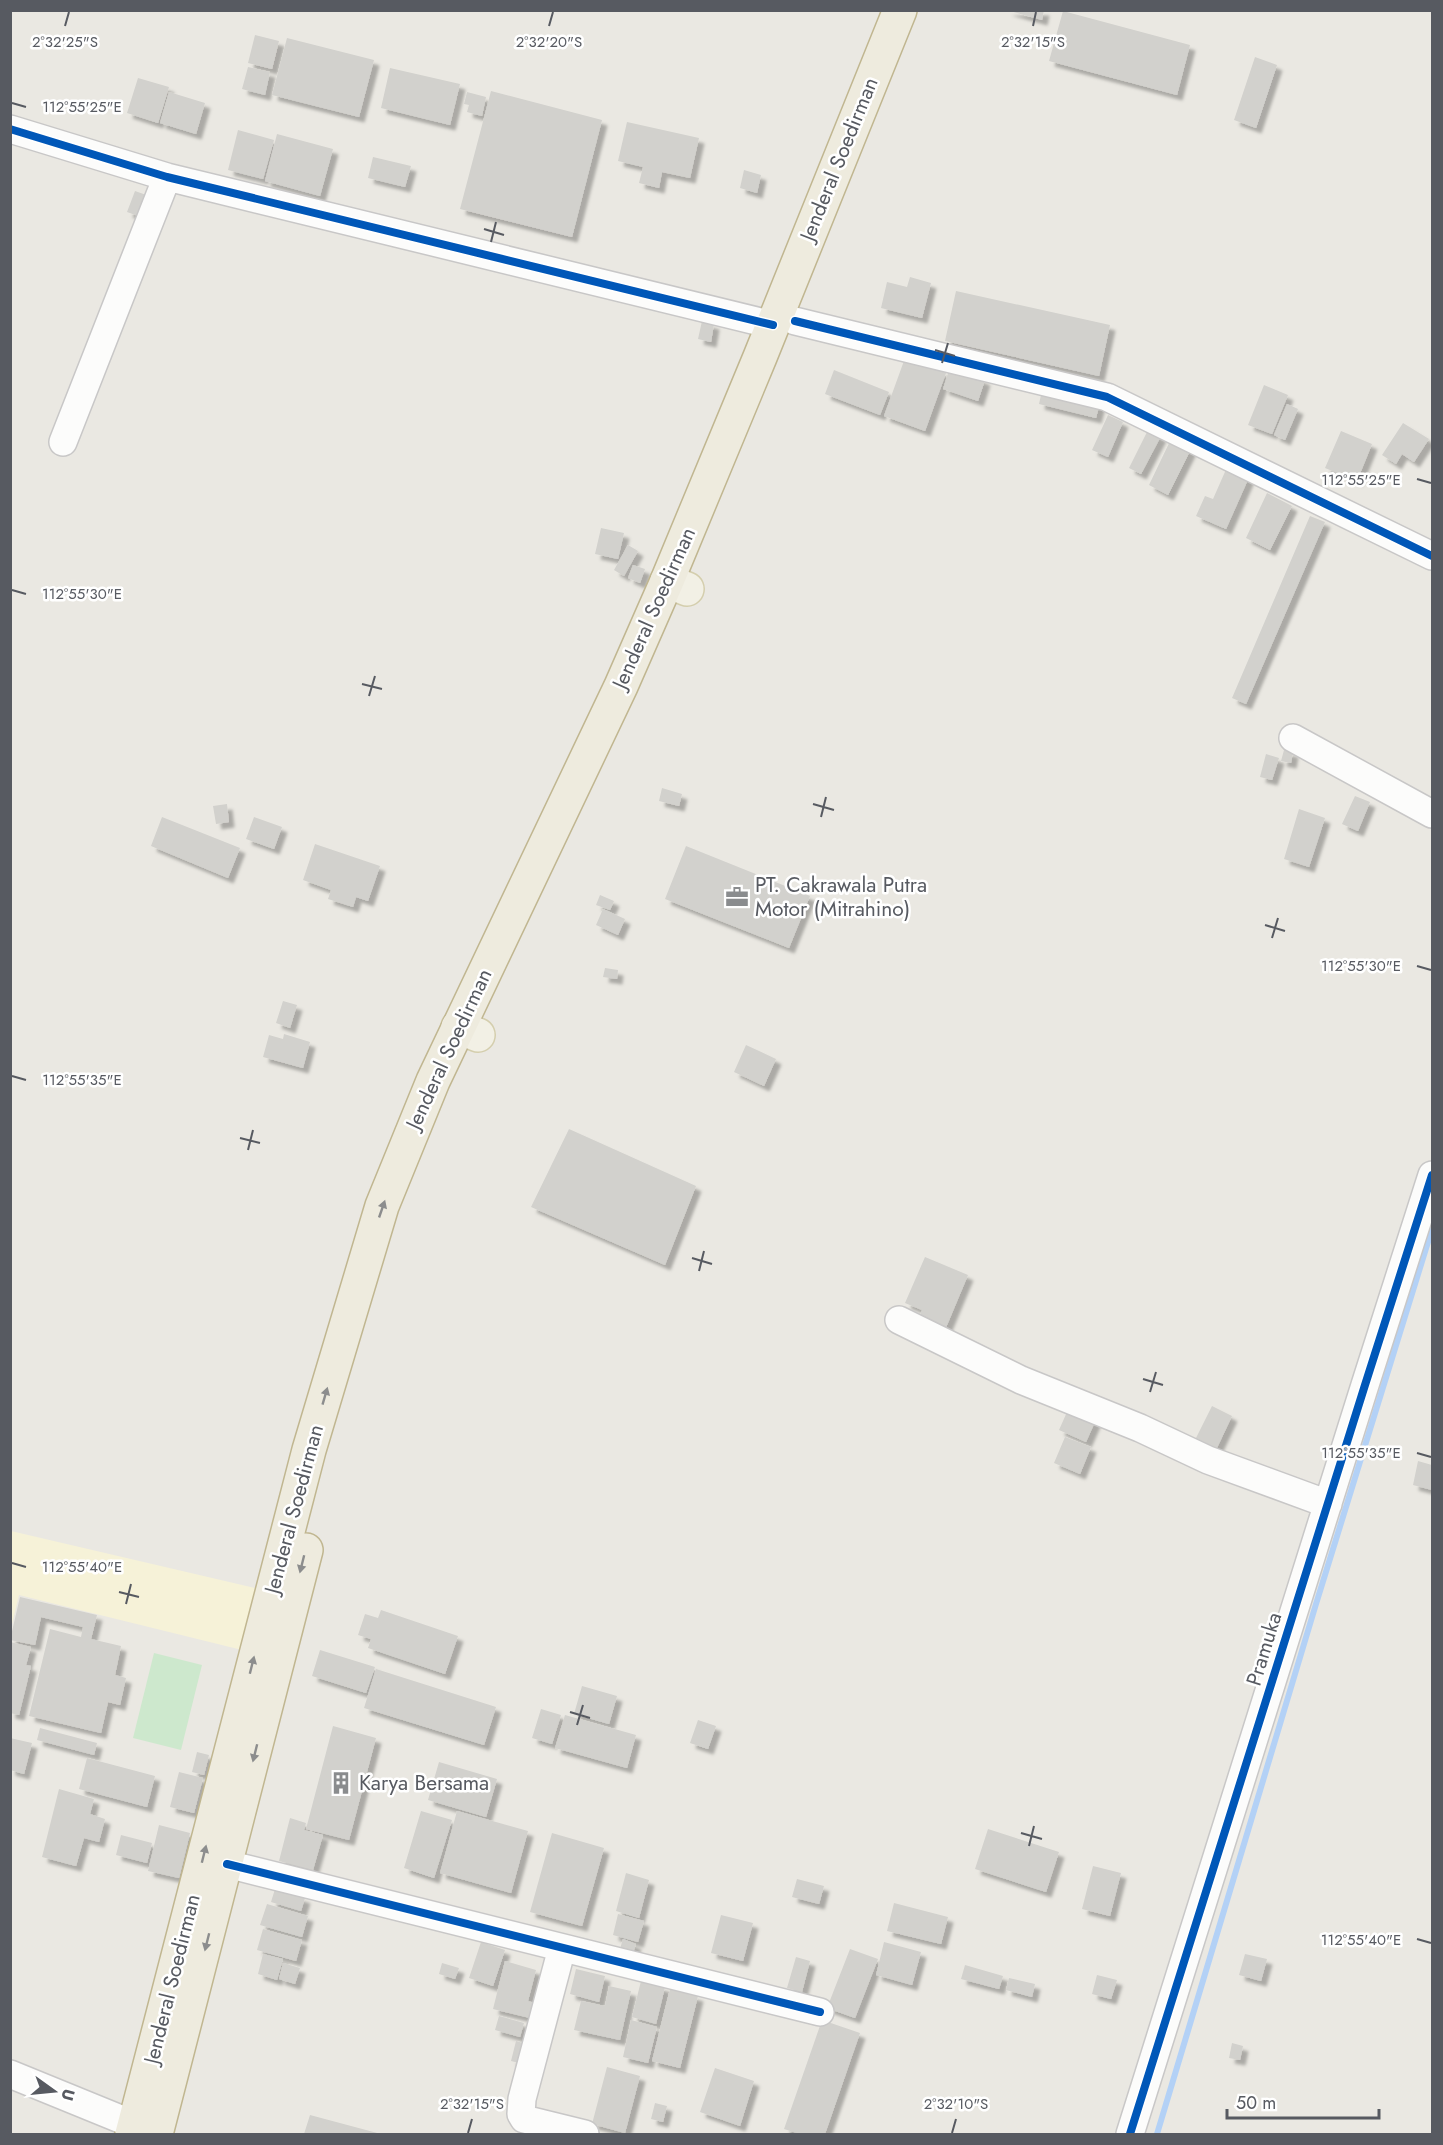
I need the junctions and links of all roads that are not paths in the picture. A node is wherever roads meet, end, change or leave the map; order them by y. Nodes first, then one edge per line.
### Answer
1 (900, 10) edge
2 (921, 10) edge
3 (10, 129) edge
4 (167, 177) junction
5 (784, 323) junction
6 (63, 442) dead end
7 (1432, 556) edge
8 (1293, 738) dead end
9 (1432, 814) edge
10 (468, 1031) junction
11 (1432, 1175) edge
12 (899, 1320) dead end
13 (1328, 1504) junction
14 (227, 1864) junction
15 (562, 1948) junction
16 (820, 2012) dead end
17 (10, 2074) edge
18 (141, 2131) edge
19 (585, 2134) edge
20 (1130, 2134) edge

1 - 5 highway, Jenderal Soedirman
2 - 5 highway, Jenderal Soedirman
3 - 4 street
4 - 5 street
4 - 6 street
5 - 7 street
5 - 10 highway, Jenderal Soedirman
8 - 9 street
10 -> 14 highway, Jenderal Soedirman
18 -> 10 highway, Jenderal Soedirman
11 - 13 street, Pramuka
12 - 13 street
13 - 20 street, Pramuka
14 - 15 street
14 -> 18 highway, Jenderal Soedirman
15 - 16 street
15 - 19 street
17 - 18 street

